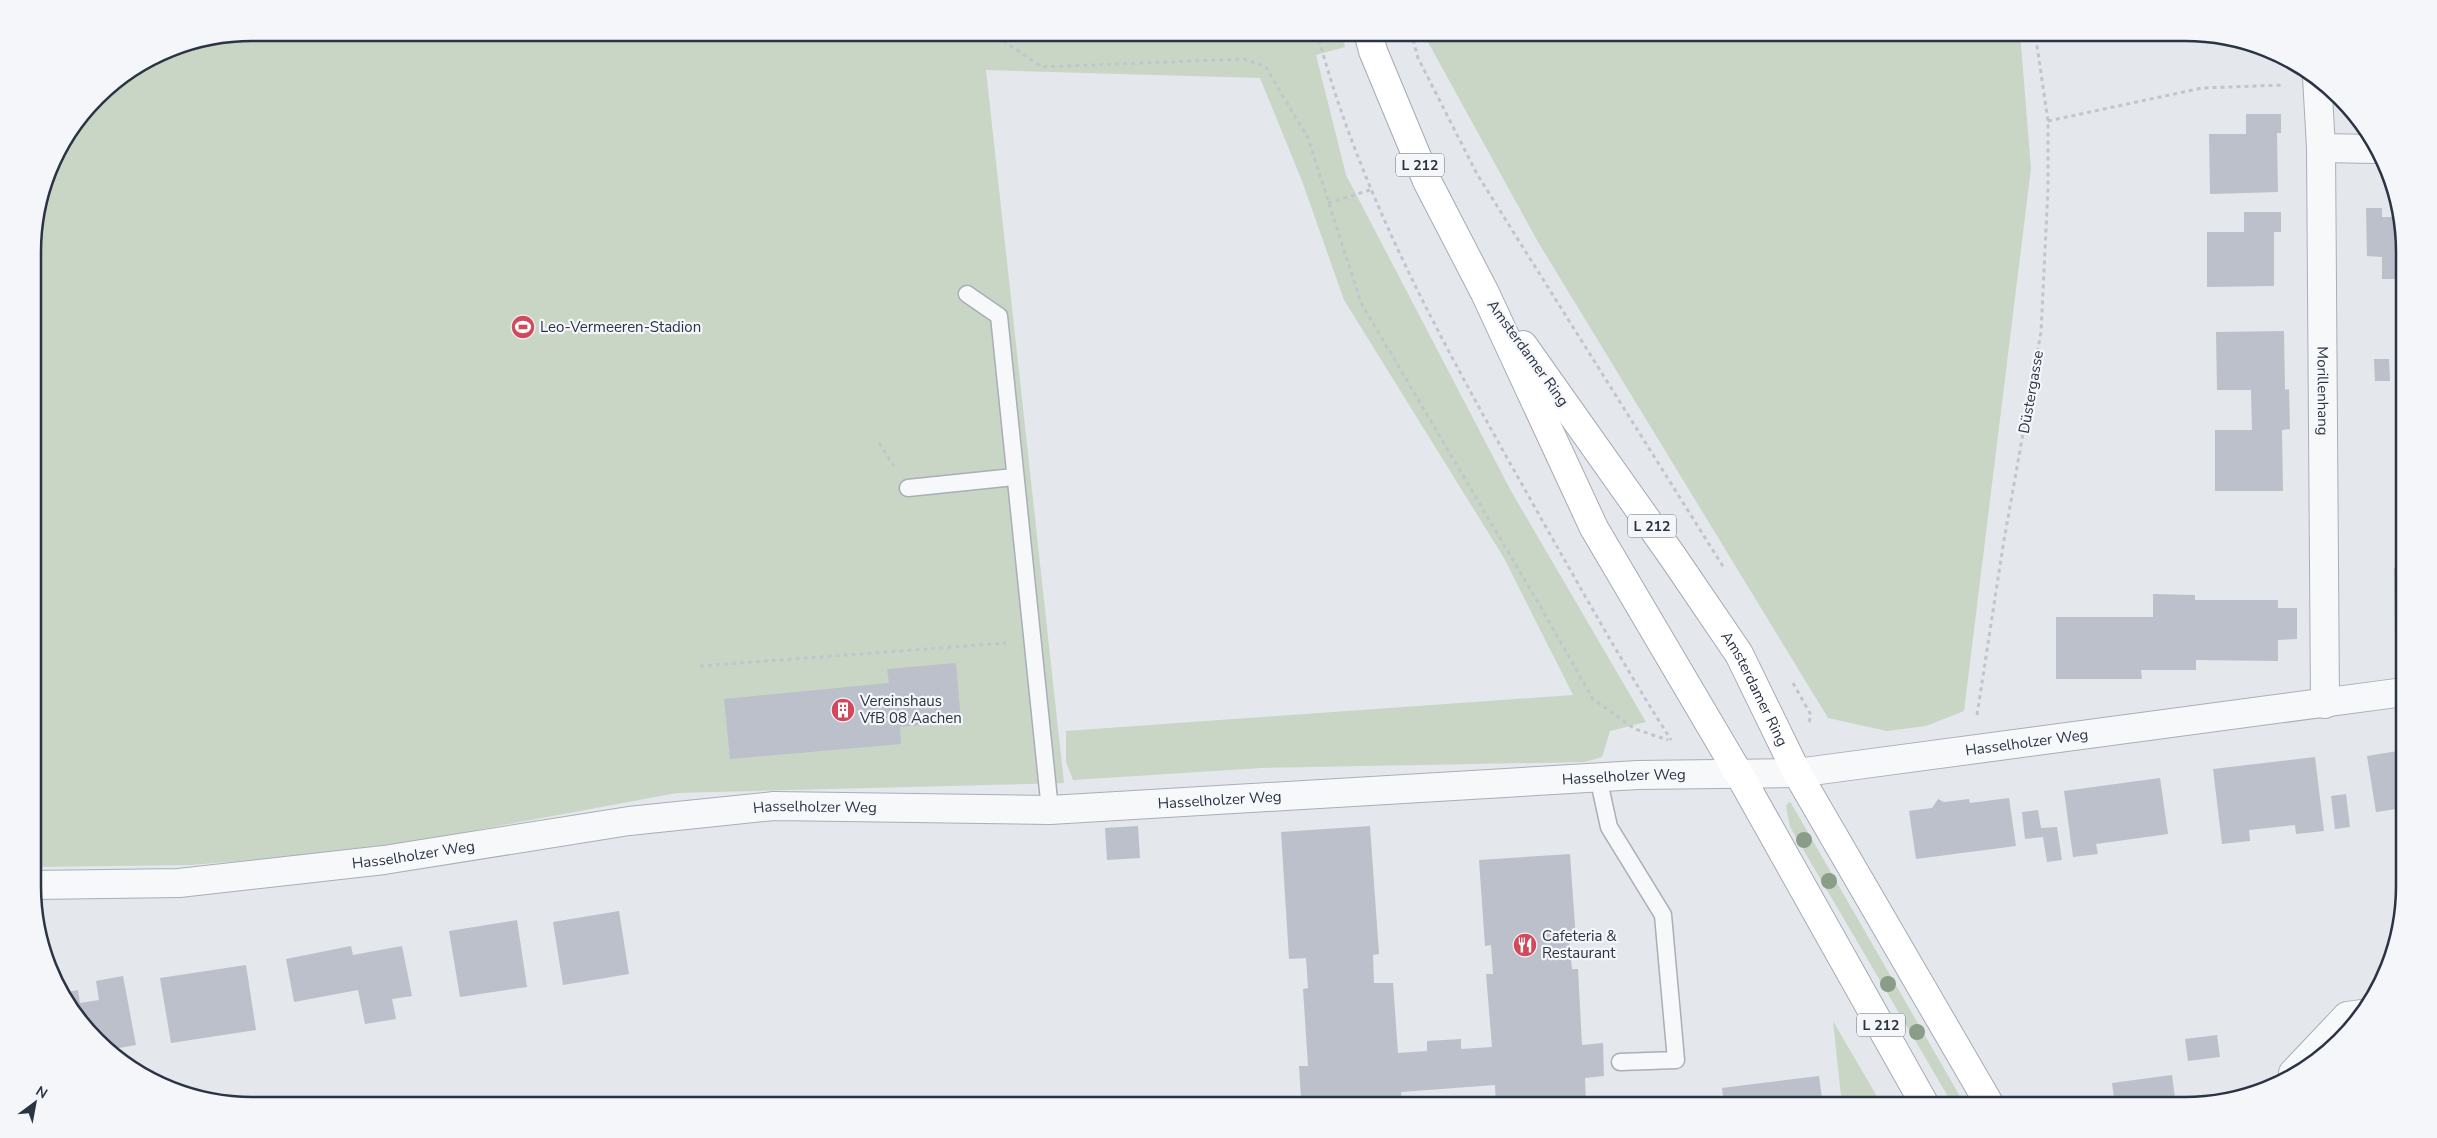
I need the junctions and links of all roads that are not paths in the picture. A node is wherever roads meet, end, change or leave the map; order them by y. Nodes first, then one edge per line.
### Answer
1 (1370, 41) edge
2 (2318, 89) edge
3 (2321, 148) junction
4 (2368, 149) edge
5 (1485, 293) junction
6 (967, 294) dead end
7 (1014, 477) junction
8 (908, 488) dead end
9 (2396, 693) edge
10 (2325, 704) junction
11 (1797, 773) junction
12 (1739, 774) junction
13 (1598, 778) junction
14 (1050, 810) junction
15 (41, 885) edge
16 (2351, 1015) edge
17 (2310, 1055) edge
18 (1620, 1062) dead end
19 (1921, 1097) edge
20 (1985, 1097) edge

1 - 5 main road, Amsterdamer Ring / L 212
2 - 3 street, Morillenhang
3 - 4 street
3 - 10 street, Morillenhang
5 - 11 main road, Amsterdamer Ring / L 212
5 - 12 main road, Amsterdamer Ring / L 212
6 - 7 lane
7 - 8 lane
7 - 14 lane
9 - 10 street, Hasselholzer Weg
10 - 11 street, Hasselholzer Weg
11 - 12 street, Hasselholzer Weg
11 - 20 main road, Amsterdamer Ring / L 212
12 - 13 street, Hasselholzer Weg
12 - 19 main road, Amsterdamer Ring / L 212
13 - 14 street, Hasselholzer Weg
13 - 18 lane
14 - 15 street, Hasselholzer Weg
16 - 17 street

